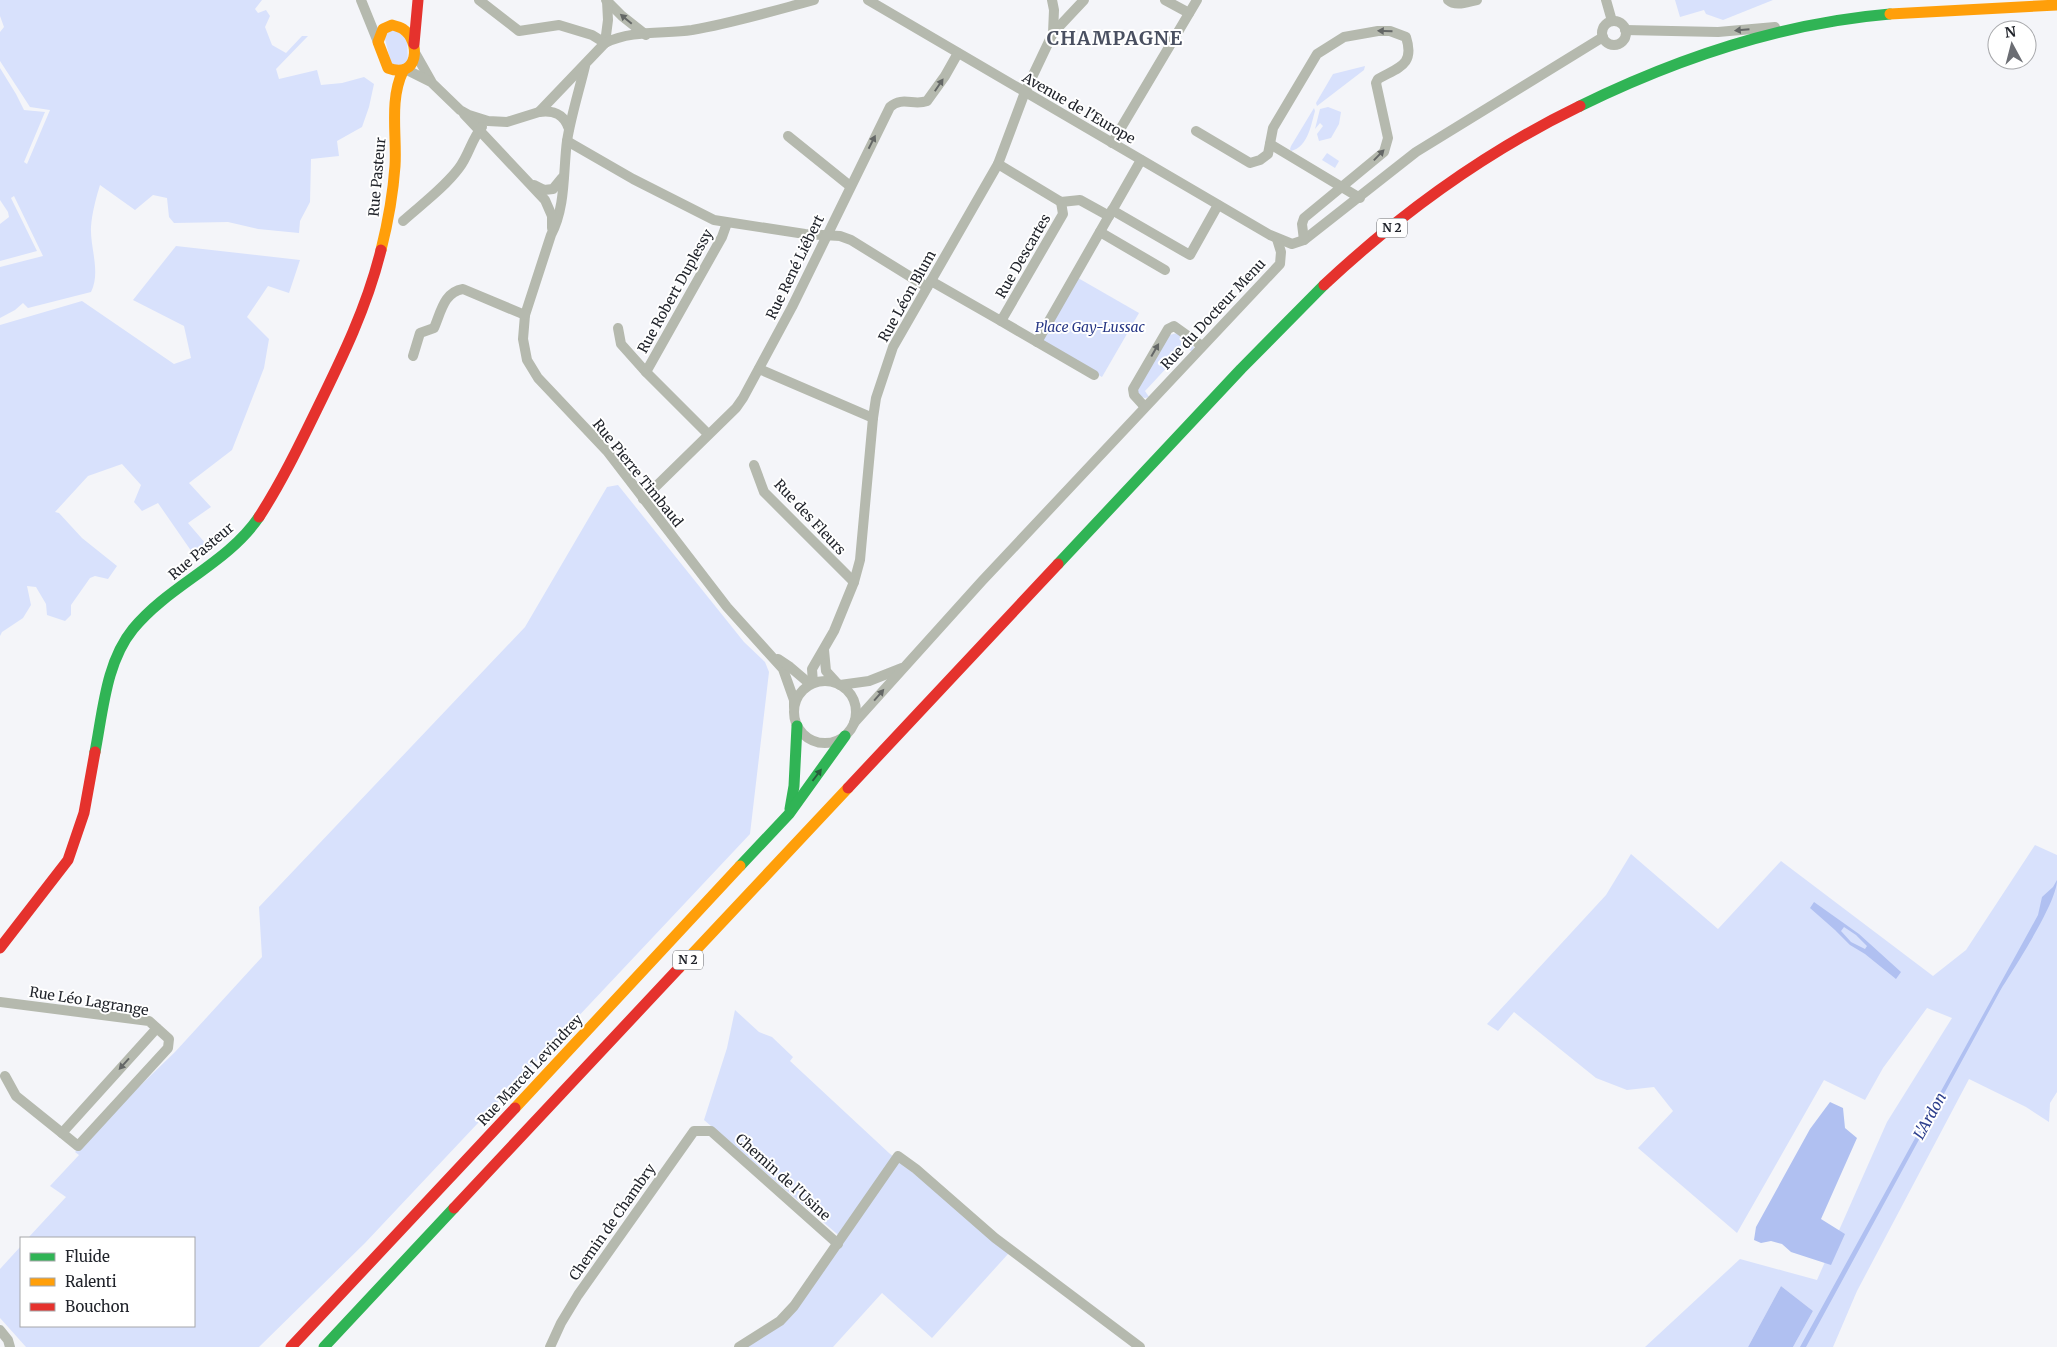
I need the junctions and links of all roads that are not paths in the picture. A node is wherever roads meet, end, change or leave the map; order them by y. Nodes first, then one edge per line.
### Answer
1 (361, 0) edge
2 (417, 0) edge
3 (479, 0) edge
4 (606, 0) edge
5 (814, 0) edge
6 (868, 0) edge
7 (1052, 0) edge
8 (1084, 0) edge
9 (1165, 0) edge
10 (1197, 0) edge
11 (1448, 0) edge
12 (1476, 0) edge
13 (1606, 0) edge
14 (2057, 6) edge
15 (1189, 13) junction
16 (1612, 21) junction
17 (1826, 22) junction
18 (392, 25) junction
19 (1625, 30) junction
20 (1053, 33) junction
21 (646, 35) junction
22 (1603, 37) junction
23 (378, 42) junction
24 (605, 43) junction
25 (414, 48) junction
26 (958, 52) junction
27 (386, 65) junction
28 (585, 66) junction
29 (405, 71) junction
30 (431, 82) junction
31 (1025, 92) junction
32 (394, 99) junction
33 (460, 110) junction
34 (539, 112) junction
35 (488, 121) junction
36 (569, 129) junction
37 (1196, 131) dead end
38 (478, 132) junction
39 (788, 136) dead end
40 (567, 141) junction
41 (1112, 143) junction
42 (1270, 144) junction
43 (1141, 160) junction
44 (998, 164) junction
45 (563, 177) junction
46 (529, 182) junction
47 (850, 186) junction
48 (1342, 187) junction
49 (1360, 198) junction
50 (1061, 202) junction
51 (1218, 205) junction
52 (1111, 213) junction
53 (403, 221) dead end
54 (727, 223) junction
55 (1100, 232) junction
56 (551, 235) junction
57 (827, 235) junction
58 (1277, 239) junction
59 (1304, 240) junction
60 (1165, 270) dead end
61 (929, 284) junction
62 (525, 315) junction
63 (1001, 322) junction
64 (618, 328) dead end
65 (1037, 342) junction
66 (1202, 346) junction
67 (414, 356) dead end
68 (759, 369) junction
69 (646, 372) junction
70 (1094, 375) dead end
71 (1144, 406) junction
72 (872, 418) junction
73 (708, 434) junction
74 (754, 465) dead end
75 (643, 499) junction
76 (854, 582) junction
77 (824, 649) junction
78 (773, 656) junction
79 (790, 667) junction
80 (903, 667) junction
81 (812, 683) junction
82 (838, 683) junction
83 (794, 707) junction
84 (854, 723) junction
85 (797, 726) junction
86 (845, 736) junction
87 (789, 814) junction
88 (0, 948) edge
89 (0, 1002) edge
90 (157, 1028) junction
91 (5, 1076) dead end
92 (711, 1130) joint
93 (62, 1133) junction
94 (838, 1244) junction
95 (0, 1330) edge
96 (10, 1347) edge
97 (291, 1347) edge
98 (324, 1347) edge
99 (550, 1347) edge
100 (738, 1347) edge
101 (1140, 1347) edge

1 - 23 street
2 - 18 main road
2 - 25 main road
3 - 24 street
21 -> 4 street
4 - 24 street
5 - 21 street
6 - 26 street, Avenue de l'Europe
7 - 20 street, Rue Léon Blum
8 - 20 street
9 - 15 street
10 - 15 street
11 - 12 street
13 - 16 street
14 - 17 main road, N 2
15 - 41 street
16 - 19 street
16 - 22 street
17 -> 19 street
17 - 98 main road, N 2
18 - 23 main road
18 - 25 main road
19 - 22 street
20 - 31 street, Rue Léon Blum
21 - 24 street
22 - 49 street
23 - 27 main road
24 - 28 street
25 - 29 main road
25 - 30 street
26 - 31 street, Avenue de l'Europe
47 -> 26 street, Rue René Liébert
27 - 29 main road
27 - 32 main road, Rue Pasteur
28 - 34 street
28 - 36 street, Rue Pierre Timbaud
29 - 30 street
29 - 32 main road, Rue Pasteur
30 - 33 street, Rue Pierre Timbaud
31 - 41 street, Avenue de l'Europe
31 - 44 street, Rue Léon Blum
32 - 88 main road, Rue Pasteur
33 - 35 street
33 - 38 street, Rue Pierre Timbaud
34 - 35 street
34 - 36 street
35 - 38 street
36 - 40 street, Rue Pierre Timbaud
37 - 42 street
38 - 46 street, Rue Pierre Timbaud
38 - 53 street
39 - 47 street
40 - 45 street, Rue Pierre Timbaud
40 - 54 street, Rue Descartes
41 - 43 street, Avenue de l'Europe
42 - 48 street
48 -> 42 street
43 - 51 street, Avenue de l'Europe
43 - 52 street
44 - 50 street, Rue Descartes
44 - 61 street, Rue Léon Blum
45 - 46 street
45 - 56 street, Rue Pierre Timbaud
46 - 56 street, Rue Pierre Timbaud
47 - 57 street, Rue René Liébert
48 - 49 street
48 - 59 street
49 - 59 street
50 - 52 street, Rue Descartes
50 - 63 street, Rue Descartes
51 - 52 street, Rue Descartes
51 - 58 street, Avenue de l'Europe
52 - 55 street
54 - 57 street, Rue Descartes
54 - 69 street, Rue Robert Duplessy
55 - 60 street
55 - 65 street
56 - 62 street, Rue Pierre Timbaud
57 - 61 street, Rue Descartes
57 - 68 street, Rue René Liébert
58 - 59 street
58 - 66 street, Rue du Docteur Menu
61 - 63 street, Rue Descartes
61 - 72 street, Rue Léon Blum
62 - 67 street
62 - 75 street, Rue Pierre Timbaud
63 - 65 street, Rue Descartes
64 - 69 street, Rue Robert Duplessy
65 - 70 street, Rue Descartes
66 - 71 street, Rue du Docteur Menu
71 -> 66 street
68 - 72 street
68 - 73 street, Rue René Liébert
69 - 73 street, Rue Robert Duplessy
71 - 80 street, Rue du Docteur Menu
72 - 76 street, Rue Léon Blum
73 - 75 street, Rue René Liébert
74 - 76 street, Rue des Fleurs
75 - 78 street, Rue Pierre Timbaud
76 - 77 street, Rue Léon Blum
77 - 79 street, Rue Léon Blum
77 - 81 street, Rue Léon Blum
77 - 82 street
78 - 79 street, Rue Pierre Timbaud
78 - 83 street, Rue Pierre Timbaud
79 - 81 street, Rue Pierre Timbaud
80 - 82 street, Rue du Docteur Menu
84 -> 80 street, Rue du Docteur Menu
81 - 82 street
81 - 83 street
82 - 84 street
83 - 85 street
84 - 86 street
85 - 86 street
85 - 87 main road
87 -> 86 main road, Rue Marcel Levindrey
87 - 97 main road, Rue Marcel Levindrey
89 - 90 street, Rue Léo Lagrange
90 -> 93 street
90 - 93 street, Rue Léo Lagrange
91 - 93 street
92 - 94 street, Chemin de l'Usine
92 - 99 street, Chemin de Chambry
94 - 100 street
94 - 101 street
95 - 96 street

